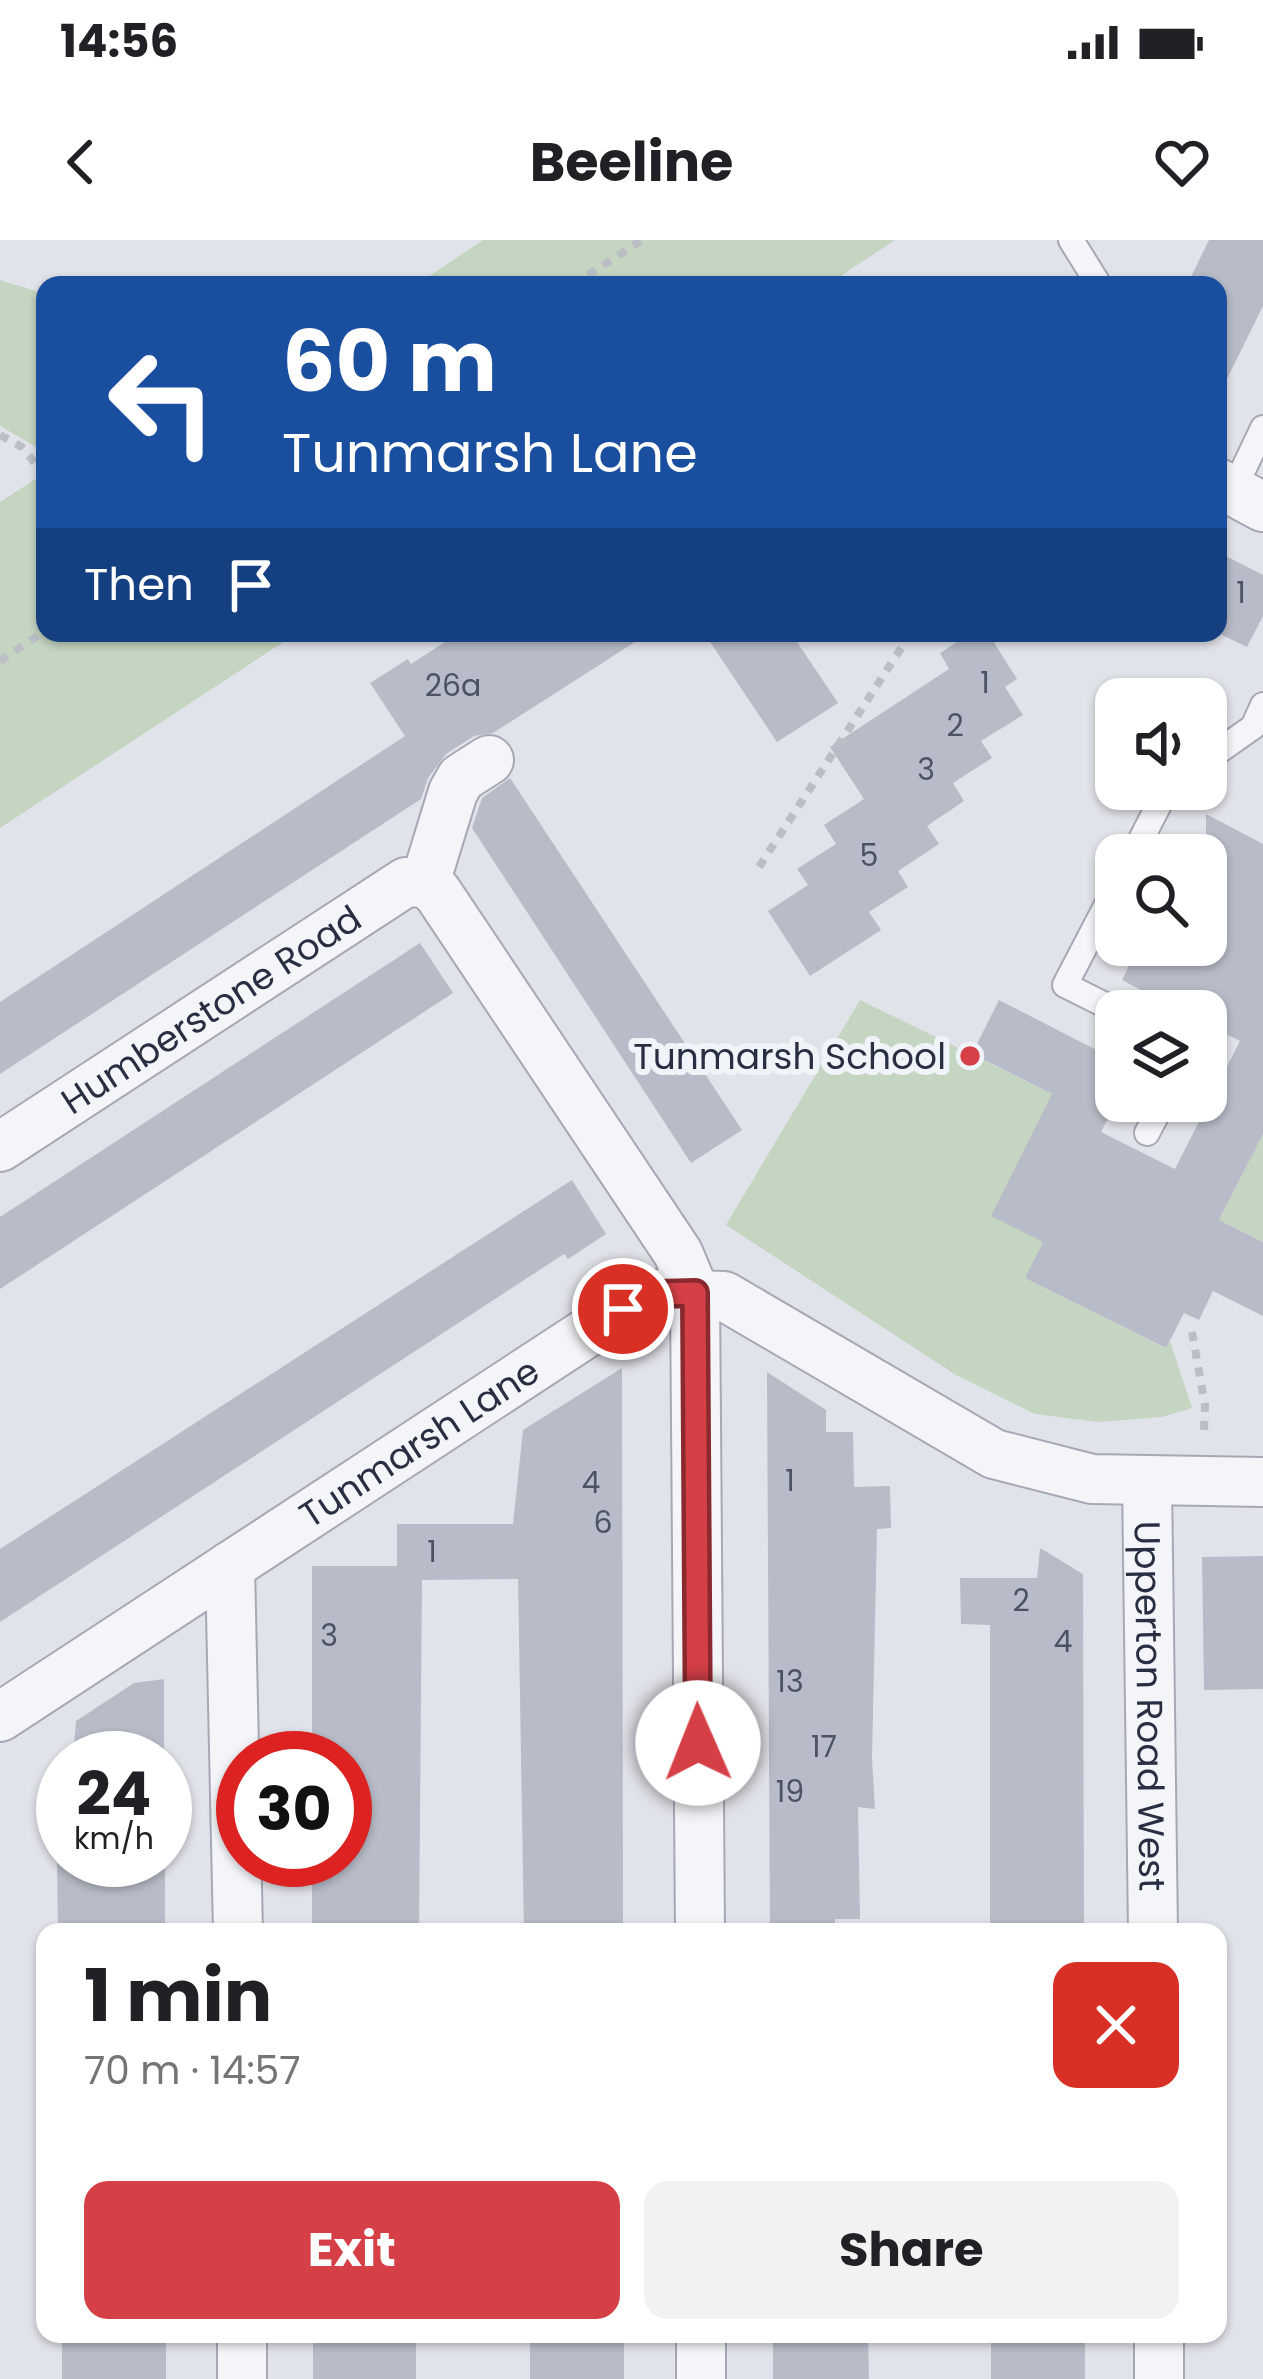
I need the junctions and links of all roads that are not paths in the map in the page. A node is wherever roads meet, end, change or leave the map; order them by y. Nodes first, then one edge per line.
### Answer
1 (1071, 240) edge
2 (1093, 276) edge
3 (1263, 428) edge
4 (1238, 494) edge
5 (1263, 705) edge
6 (1227, 745) edge
7 (489, 760) dead end
8 (425, 883) junction
9 (1095, 927) edge
10 (1095, 1000) edge
11 (1153, 1122) edge
12 (1147, 1133) dead end
13 (0, 1147) edge
14 (695, 1293) junction
15 (1147, 1480) junction
16 (1263, 1482) edge
17 (230, 1566) junction
18 (0, 1717) edge
19 (238, 1923) edge
20 (700, 1923) edge
21 (1153, 1923) edge
22 (242, 2343) edge
23 (701, 2343) edge
24 (1159, 2343) edge
25 (242, 2379) edge
26 (701, 2379) edge
27 (1159, 2379) edge

1 - 2 lane
3 - 4 lane
5 - 6 lane
7 - 8 street
8 - 13 street, Humberstone Road
8 - 14 street
9 - 10 lane
11 - 12 lane
14 - 15 street, Tunmarsh Lane
14 - 17 street, Tunmarsh Lane
14 - 20 street
15 - 16 street, Tunmarsh Lane
15 - 21 street, Upperton Road West
17 - 18 street, Tunmarsh Lane
17 - 19 street
22 - 25 street
23 - 26 street
24 - 27 street

